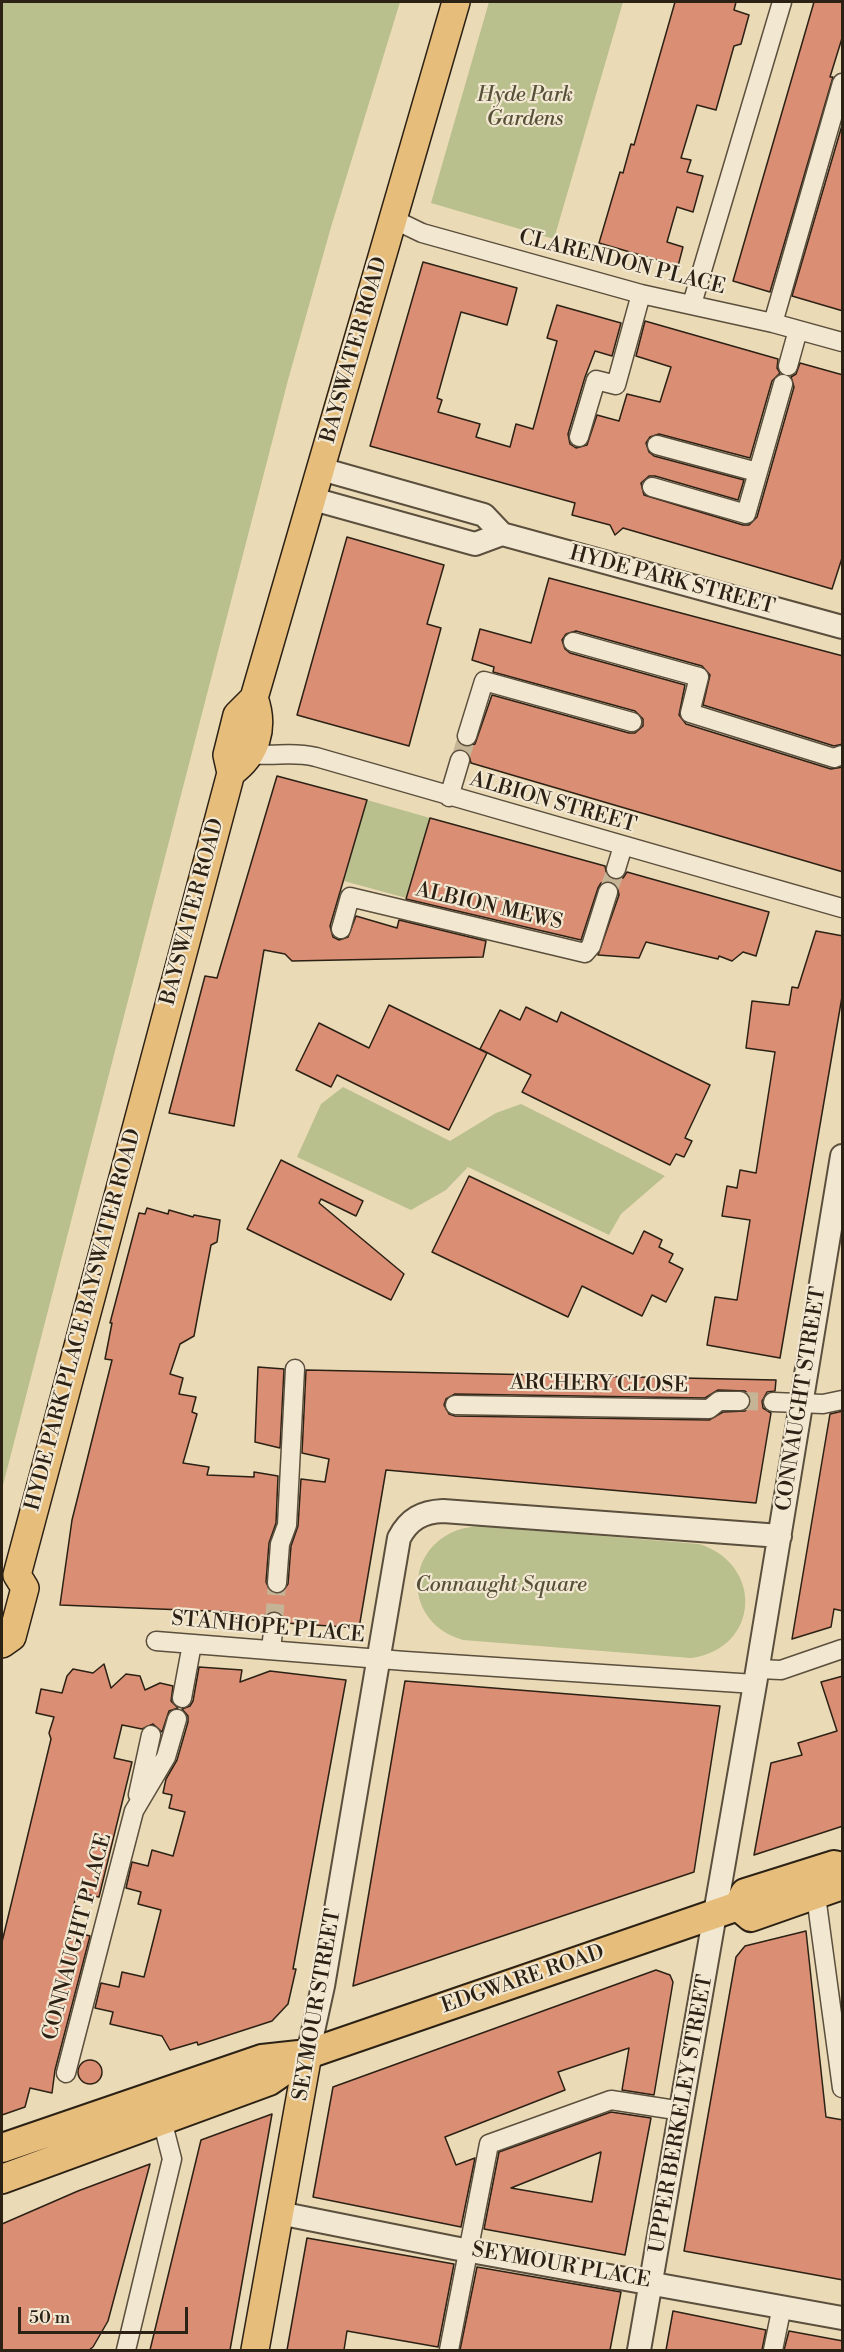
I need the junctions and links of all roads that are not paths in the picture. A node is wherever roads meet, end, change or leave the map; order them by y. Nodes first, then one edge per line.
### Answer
1 (456, 2) edge
2 (782, 2) edge
3 (843, 83) edge
4 (393, 219) junction
5 (641, 294) junction
6 (692, 304) junction
7 (773, 323) junction
8 (798, 330) junction
9 (843, 342) edge
10 (579, 437) dead end
11 (657, 445) dead end
12 (321, 469) junction
13 (757, 472) junction
14 (652, 487) dead end
15 (313, 499) junction
16 (502, 534) junction
17 (843, 627) edge
18 (573, 642) dead end
19 (254, 698) junction
20 (632, 722) dead end
21 (467, 736) tunnel mouth
22 (251, 754) junction
23 (843, 755) edge
24 (460, 760) tunnel mouth
25 (231, 773) junction
26 (449, 797) junction
27 (623, 846) junction
28 (615, 869) tunnel mouth
29 (608, 892) tunnel mouth
30 (843, 908) edge
31 (341, 929) dead end
32 (155, 1051) joint
33 (843, 1156) edge
34 (295, 1369) dead end
35 (843, 1400) edge
36 (740, 1401) tunnel mouth
37 (773, 1402) tunnel mouth
38 (802, 1403) junction
39 (455, 1405) dead end
40 (780, 1536) junction
41 (14, 1581) edge
42 (277, 1583) tunnel mouth
43 (273, 1622) tunnel mouth
44 (156, 1641) dead end
45 (2, 1644) edge
46 (192, 1644) junction
47 (843, 1648) edge
48 (271, 1650) junction
49 (377, 1659) junction
50 (757, 1677) junction
51 (182, 1698) dead end
52 (177, 1719) dead end
53 (151, 1735) dead end
54 (134, 1811) junction
55 (843, 1867) edge
56 (843, 1885) edge
57 (816, 1896) junction
58 (727, 1910) junction
59 (308, 2054) junction
60 (66, 2073) dead end
61 (843, 2088) edge
62 (682, 2111) junction
63 (162, 2120) junction
64 (2, 2148) edge
65 (2, 2179) edge
66 (279, 2213) junction
67 (466, 2250) junction
68 (652, 2282) junction
69 (782, 2306) junction
70 (843, 2318) edge
71 (126, 2350) edge
72 (255, 2350) edge
73 (449, 2350) edge
74 (639, 2350) edge
75 (774, 2350) edge

1 - 4 main road, BAYSWATER ROAD
2 - 6 street
3 - 7 street
4 - 5 street, CLARENDON PLACE
4 - 12 main road, BAYSWATER ROAD
5 - 6 street, CLARENDON PLACE
5 - 10 street
6 - 7 street, CLARENDON PLACE
7 - 8 street, CLARENDON PLACE
8 - 9 street, CLARENDON PLACE
8 - 13 street
11 - 13 street
12 - 15 main road, BAYSWATER ROAD
12 - 16 street, HYDE PARK STREET
13 - 14 street
15 - 16 street
15 - 19 main road, BAYSWATER ROAD
16 - 17 street, HYDE PARK STREET
18 - 23 street
19 - 22 main road, BAYSWATER ROAD
19 - 25 main road, BAYSWATER ROAD
20 - 21 street
22 - 25 main road
22 - 26 street, ALBION STREET
24 - 26 street
25 - 32 main road, BAYSWATER ROAD
26 - 27 street, ALBION STREET
27 - 28 street
27 - 30 street, ALBION STREET
29 - 31 street, ALBION MEWS
32 - 41 main road, HYDE PARK PLACE BAYSWATER ROAD
33 - 38 street, CONNAUGHT STREET
34 - 42 street
35 - 38 street
36 - 39 street, ARCHERY CLOSE
37 - 38 street
38 - 40 street, CONNAUGHT STREET
40 - 49 street
40 - 50 street
41 - 45 main road
43 - 48 street
44 - 46 street, STANHOPE PLACE
46 - 48 street, STANHOPE PLACE
46 - 51 street
47 - 50 street
48 - 49 street, STANHOPE PLACE
49 - 50 street
49 - 59 street, SEYMOUR STREET
50 - 58 street
52 - 54 street, CONNAUGHT PLACE
53 - 54 street, CONNAUGHT PLACE
54 - 60 street, CONNAUGHT PLACE
55 - 58 highway, EDGWARE ROAD
56 - 57 highway
57 - 58 highway
57 - 61 street
58 - 59 highway, EDGWARE ROAD
58 - 62 street, UPPER BERKELEY STREET
59 - 63 highway, EDGWARE ROAD
59 - 64 highway, EDGWARE ROAD
59 - 66 main road, SEYMOUR STREET
62 - 67 street
62 - 68 street, UPPER BERKELEY STREET
63 - 65 highway, EDGWARE ROAD
63 - 71 street
66 - 67 street, SEYMOUR PLACE
66 - 72 main road, SEYMOUR STREET
67 - 68 street, SEYMOUR PLACE
67 - 73 street
68 - 69 street, SEYMOUR PLACE
68 - 74 street, UPPER BERKELEY STREET
69 - 70 street, SEYMOUR PLACE
69 - 75 street

